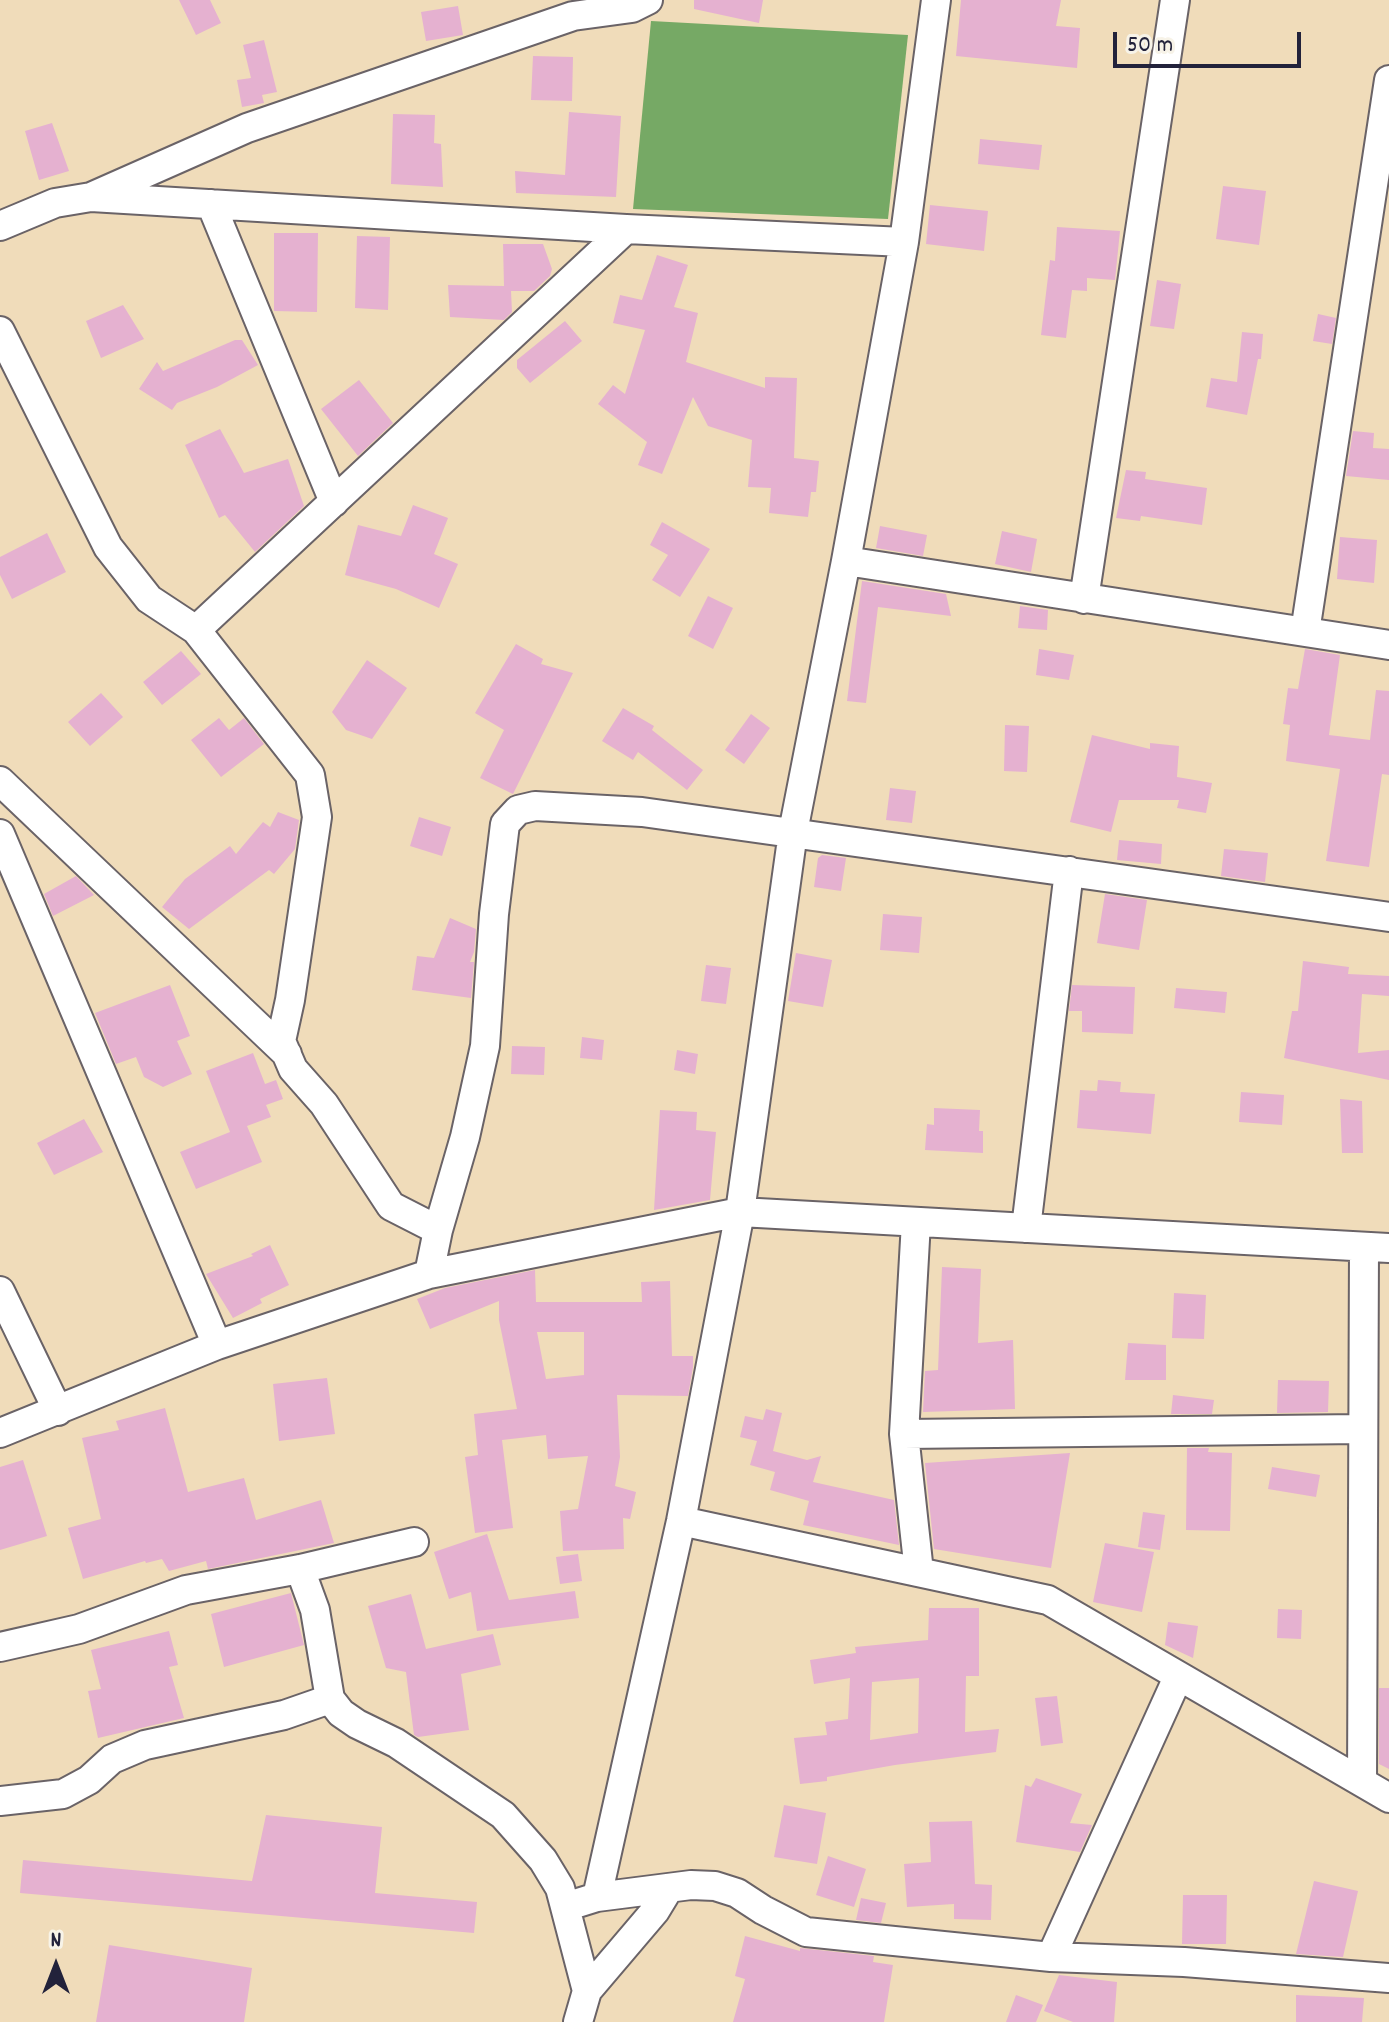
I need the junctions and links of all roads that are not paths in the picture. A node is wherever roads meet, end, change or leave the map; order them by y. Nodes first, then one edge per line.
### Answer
1 (648, 0) edge
2 (936, 0) edge
3 (1175, 0) edge
4 (1389, 80) edge
5 (91, 197) junction
6 (211, 204) junction
7 (3, 219) edge
8 (626, 229) junction
9 (904, 242) junction
10 (0, 331) edge
11 (334, 502) junction
12 (846, 561) junction
13 (1084, 599) junction
14 (196, 630) junction
15 (1305, 632) junction
16 (1389, 645) edge
17 (0, 781) edge
18 (793, 832) junction
19 (0, 834) edge
20 (1069, 871) junction
21 (1389, 917) edge
22 (287, 1054) junction
23 (740, 1212) junction
24 (916, 1222) junction
25 (1026, 1228) junction
26 (438, 1230) junction
27 (1376, 1247) edge
28 (429, 1274) junction
29 (0, 1291) edge
30 (217, 1345) junction
31 (58, 1411) junction
32 (1361, 1429) junction
33 (0, 1433) edge
34 (904, 1434) junction
35 (681, 1521) junction
36 (414, 1542) dead end
37 (300, 1569) junction
38 (919, 1572) junction
39 (0, 1647) edge
40 (1178, 1677) junction
41 (330, 1699) junction
42 (1362, 1782) junction
43 (1389, 1798) edge
44 (0, 1801) edge
45 (669, 1888) junction
46 (597, 1897) junction
47 (565, 1907) junction
48 (1051, 1957) junction
49 (1389, 1978) edge
50 (587, 1991) junction
51 (578, 2022) edge

1 - 5 street
2 - 9 street
3 - 13 street
4 - 15 street
5 - 6 street
5 - 7 street
6 - 8 street
6 - 11 street
8 - 9 street
8 - 11 street
9 - 12 street
10 - 14 street
11 - 14 street
12 - 13 street
12 - 18 street
13 - 15 street
14 - 22 street
15 - 16 street
17 - 22 street
18 - 20 street
18 - 23 street
18 - 26 street
19 - 30 street
20 - 21 street
20 - 25 street
22 - 26 street
23 - 24 street
23 - 28 street
23 - 35 street
24 - 25 street
24 - 34 street
25 - 27 street
26 - 28 street
27 - 32 street
28 - 30 street
29 - 31 street
30 - 31 street
31 - 33 street
32 - 34 street
32 - 42 street
34 - 38 street
35 - 38 street
35 - 46 street
36 - 37 street
37 - 39 street
37 - 41 street
38 - 40 street
40 - 42 street
40 - 48 street
41 - 44 street
41 - 47 street
42 - 43 street
45 - 46 street
45 - 48 street
45 - 50 street
46 - 47 street
47 - 50 street
48 - 49 street
50 - 51 street

